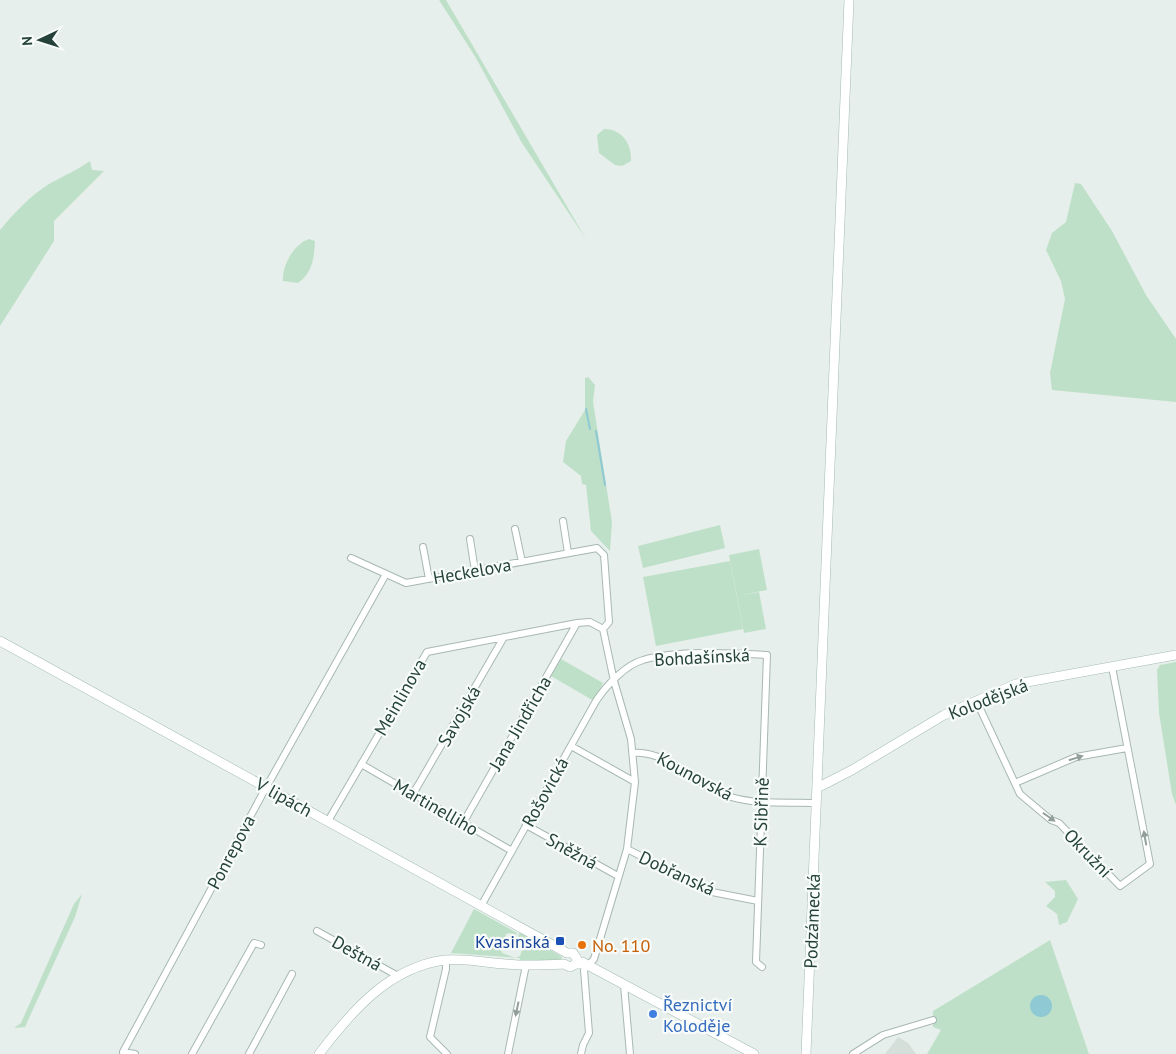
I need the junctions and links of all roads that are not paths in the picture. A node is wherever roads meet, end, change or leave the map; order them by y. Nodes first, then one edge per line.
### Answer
1 (849, 0) edge
2 (563, 520) dead end
3 (516, 529) dead end
4 (470, 539) dead end
5 (423, 547) dead end
6 (568, 553) junction
7 (352, 558) dead end
8 (522, 562) junction
9 (476, 571) junction
10 (386, 574) junction
11 (429, 579) junction
12 (577, 624) junction
13 (603, 629) junction
14 (504, 637) junction
15 (0, 641) edge
16 (767, 655) joint
17 (1176, 655) edge
18 (1112, 667) junction
19 (614, 681) junction
20 (976, 700) junction
21 (571, 746) junction
22 (1127, 748) junction
23 (634, 753) junction
24 (360, 764) junction
25 (635, 782) junction
26 (1015, 783) junction
27 (266, 787) junction
28 (817, 788) junction
29 (413, 794) junction
30 (762, 801) junction
31 (816, 803) junction
32 (328, 821) junction
33 (463, 822) junction
34 (526, 825) junction
35 (627, 849) junction
36 (512, 851) junction
37 (618, 876) junction
38 (758, 901) junction
39 (481, 906) junction
40 (317, 931) dead end
41 (261, 945) dead end
42 (566, 953) junction
43 (446, 960) junction
44 (582, 963) junction
45 (564, 964) junction
46 (526, 965) junction
47 (762, 967) dead end
48 (292, 974) dead end
49 (398, 976) junction
50 (624, 985) junction
51 (933, 1020) dead end
52 (135, 1054) edge
53 (192, 1054) edge
54 (249, 1054) edge
55 (319, 1054) edge
56 (447, 1054) edge
57 (508, 1054) edge
58 (581, 1054) edge
59 (630, 1054) edge
60 (754, 1054) edge
61 (806, 1054) edge
62 (853, 1054) edge

1 - 28 street, Podzámecká
2 - 6 street
3 - 8 street
4 - 9 street
5 - 11 street
6 - 8 street, Heckelova
6 - 13 street, Heckelova
7 - 10 street, Heckelova
8 - 9 street, Heckelova
9 - 11 street, Heckelova
10 - 11 street, Heckelova
10 - 27 street, Ponrepova
12 - 13 street, Meinlinova
12 - 14 street, Meinlinova
12 - 33 street, Jana Jindřicha
13 - 19 street
14 - 24 street, Meinlinova
14 - 29 street, Savojská
15 - 27 street, V lipách
16 - 19 street, Bohdašínská
16 - 30 street, K Sibřině
17 - 18 street, Kolodějská
18 - 20 street, Kolodějská
18 - 22 street, Okružní
19 - 21 street, Rošovická
19 - 23 street
20 - 26 street, Okružní
20 - 28 street, Kolodějská
21 - 25 street
21 - 34 street, Rošovická
26 -> 22 street
26 -> 22 street, Okružní
23 - 25 street
23 - 30 street, Kounovská
24 - 29 street, Martinelliho
24 - 32 street, Meinlinova
25 - 35 street
27 - 32 street, V lipách
27 - 52 street, Ponrepova
28 - 31 street, Podzámecká
29 - 33 street, Martinelliho
30 - 31 street, Kounovská
30 - 38 street, K Sibřině
31 - 61 street, Podzámecká
32 - 39 street, V lipách
33 - 36 street, Martinelliho
34 - 36 street, Rošovická
34 - 37 street, Sněžná
35 - 37 street
35 - 38 street, Dobřanská
36 - 39 street, Rošovická
37 - 44 street
38 - 47 street, K Sibřině
39 - 42 street, V lipách
40 - 49 street, Deštná
41 - 53 street
42 - 44 street, V lipách
42 - 45 street
43 - 46 street
43 - 49 street
43 - 56 street
44 - 45 street
44 - 50 street
44 - 58 street
45 - 46 street
46 -> 57 street
48 - 54 street
49 - 55 street
50 - 59 street
50 - 60 street
51 - 62 street

